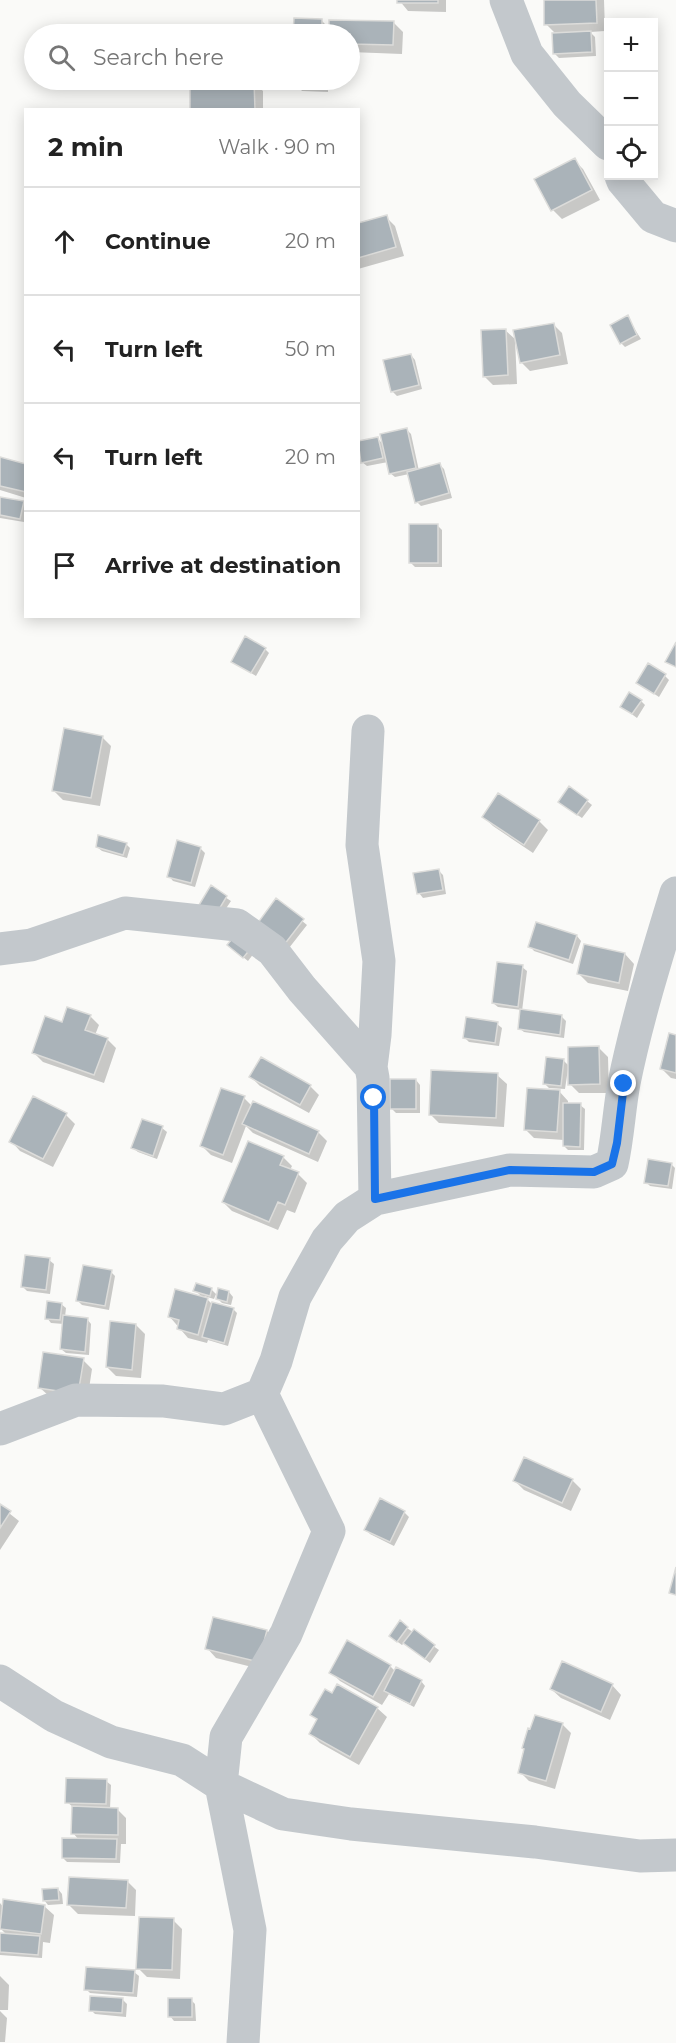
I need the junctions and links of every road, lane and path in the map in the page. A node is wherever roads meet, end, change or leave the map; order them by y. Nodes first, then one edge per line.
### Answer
1 (506, 0) edge
2 (604, 139) edge
3 (623, 180) edge
4 (676, 226) edge
5 (368, 731) dead end
6 (676, 893) edge
7 (0, 950) edge
8 (370, 1067) junction
9 (375, 1199) junction
10 (262, 1394) junction
11 (0, 1429) edge
12 (0, 1682) edge
13 (221, 1785) junction
14 (676, 1855) edge
15 (243, 2043) edge

1 - 2 street
3 - 4 street
5 - 8 street
6 - 9 street
7 - 8 street
8 - 9 street
9 - 10 street
10 - 11 street
10 - 13 street
12 - 13 street
13 - 14 street
13 - 15 street

